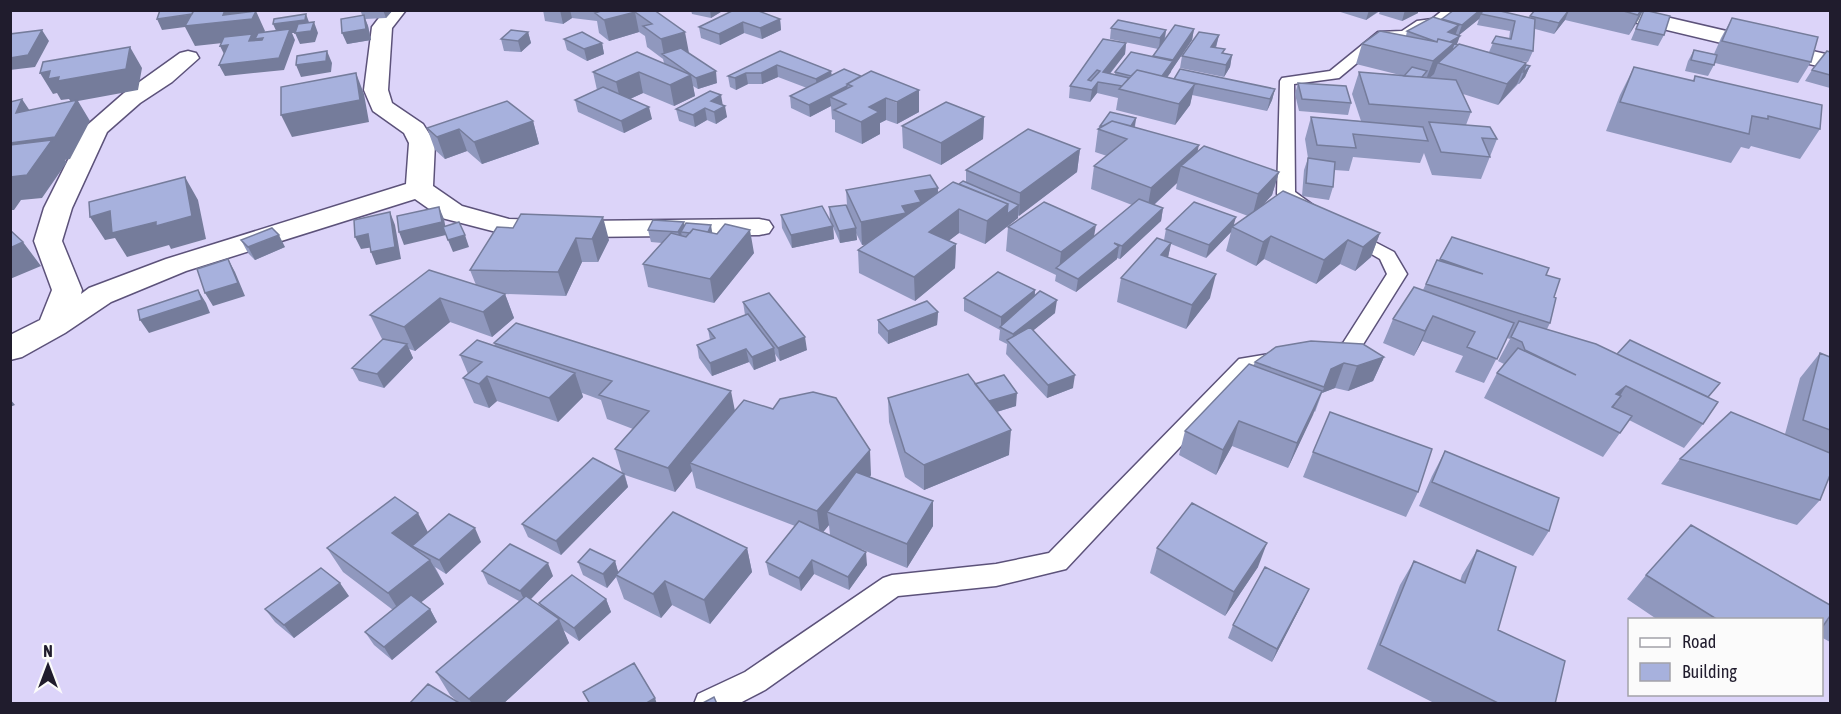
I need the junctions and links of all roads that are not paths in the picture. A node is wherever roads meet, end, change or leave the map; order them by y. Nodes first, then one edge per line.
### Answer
1 (396, 10) edge
2 (1451, 10) edge
3 (1607, 10) edge
4 (188, 58) dead end
5 (1830, 62) edge
6 (419, 189) junction
7 (759, 227) dead end
8 (54, 326) junction
9 (10, 349) edge
10 (708, 704) edge

1 - 6 street
2 - 10 lane
3 - 5 street
4 - 8 street
6 - 7 street
6 - 8 street
8 - 9 street

